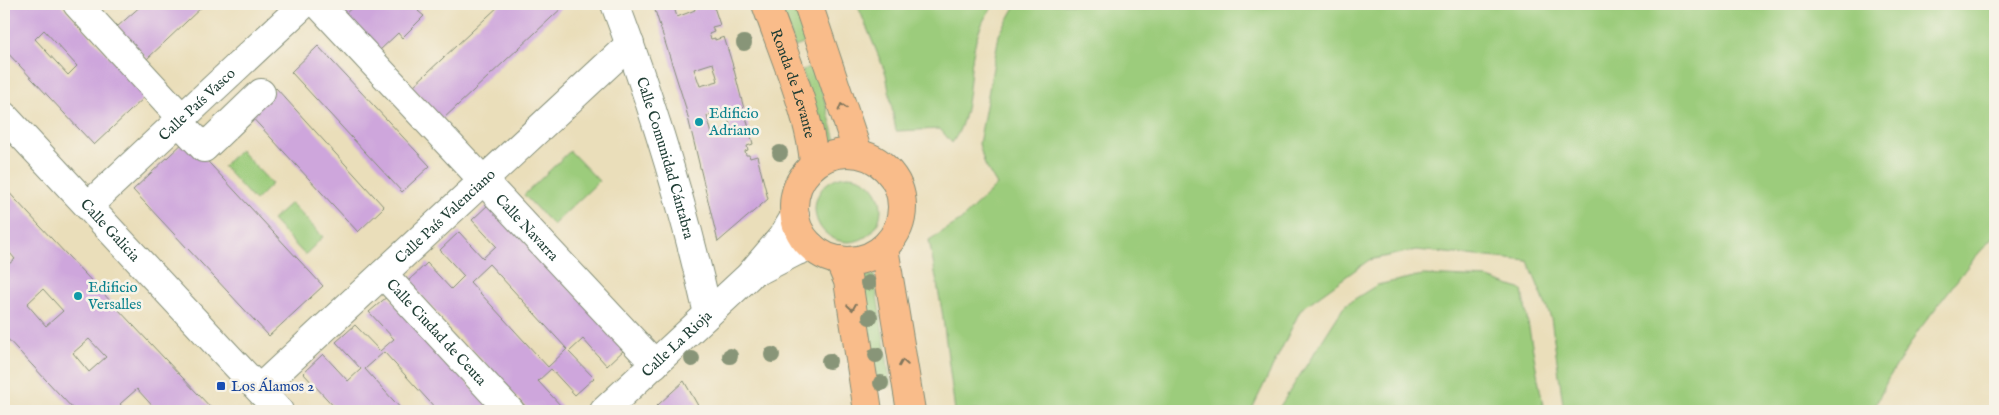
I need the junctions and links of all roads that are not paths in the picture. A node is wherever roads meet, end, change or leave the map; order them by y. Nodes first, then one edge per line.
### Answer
1 (77, 4) edge
2 (304, 4) edge
3 (318, 4) edge
4 (615, 4) edge
5 (766, 4) edge
6 (808, 4) edge
7 (630, 44) junction
8 (261, 93) dead end
9 (4, 116) edge
10 (180, 120) junction
11 (858, 153) junction
12 (814, 164) junction
13 (483, 180) junction
14 (88, 206) junction
15 (795, 216) junction
16 (811, 246) junction
17 (884, 248) junction
18 (839, 260) junction
19 (383, 274) junction
20 (749, 276) junction
21 (708, 314) junction
22 (655, 364) junction
23 (259, 389) junction
24 (279, 411) edge
25 (510, 411) edge
26 (604, 411) edge
27 (868, 411) edge
28 (911, 411) edge

1 - 10 street
2 - 10 street, Calle País Vasco
3 - 13 street, Calle Navarra
4 - 7 street, Calle Comunidad Cántabra
5 - 12 main road, Ronda de Levante
11 -> 6 main road
7 - 13 street, Calle País Valenciano
7 - 21 street, Calle Comunidad Cántabra
8 - 10 street
9 - 14 street, Calle Galicia
10 - 14 street, Calle País Vasco
11 - 12 main road
11 - 17 main road
12 - 15 main road
13 - 19 street, Calle País Valenciano
13 - 22 street, Calle Navarra
14 - 23 street, Calle Galicia
15 - 16 main road
15 - 20 street, Calle La Rioja
16 - 18 main road
16 - 20 street, Calle La Rioja
17 - 18 main road
28 -> 17 main road
18 -> 27 main road
19 - 23 street, Calle País Valenciano
19 - 25 street, Calle Ciudad de Ceuta
20 - 21 street, Calle La Rioja
21 - 22 street, Calle La Rioja
22 - 26 street, Calle La Rioja
23 - 24 street, Calle Galicia

